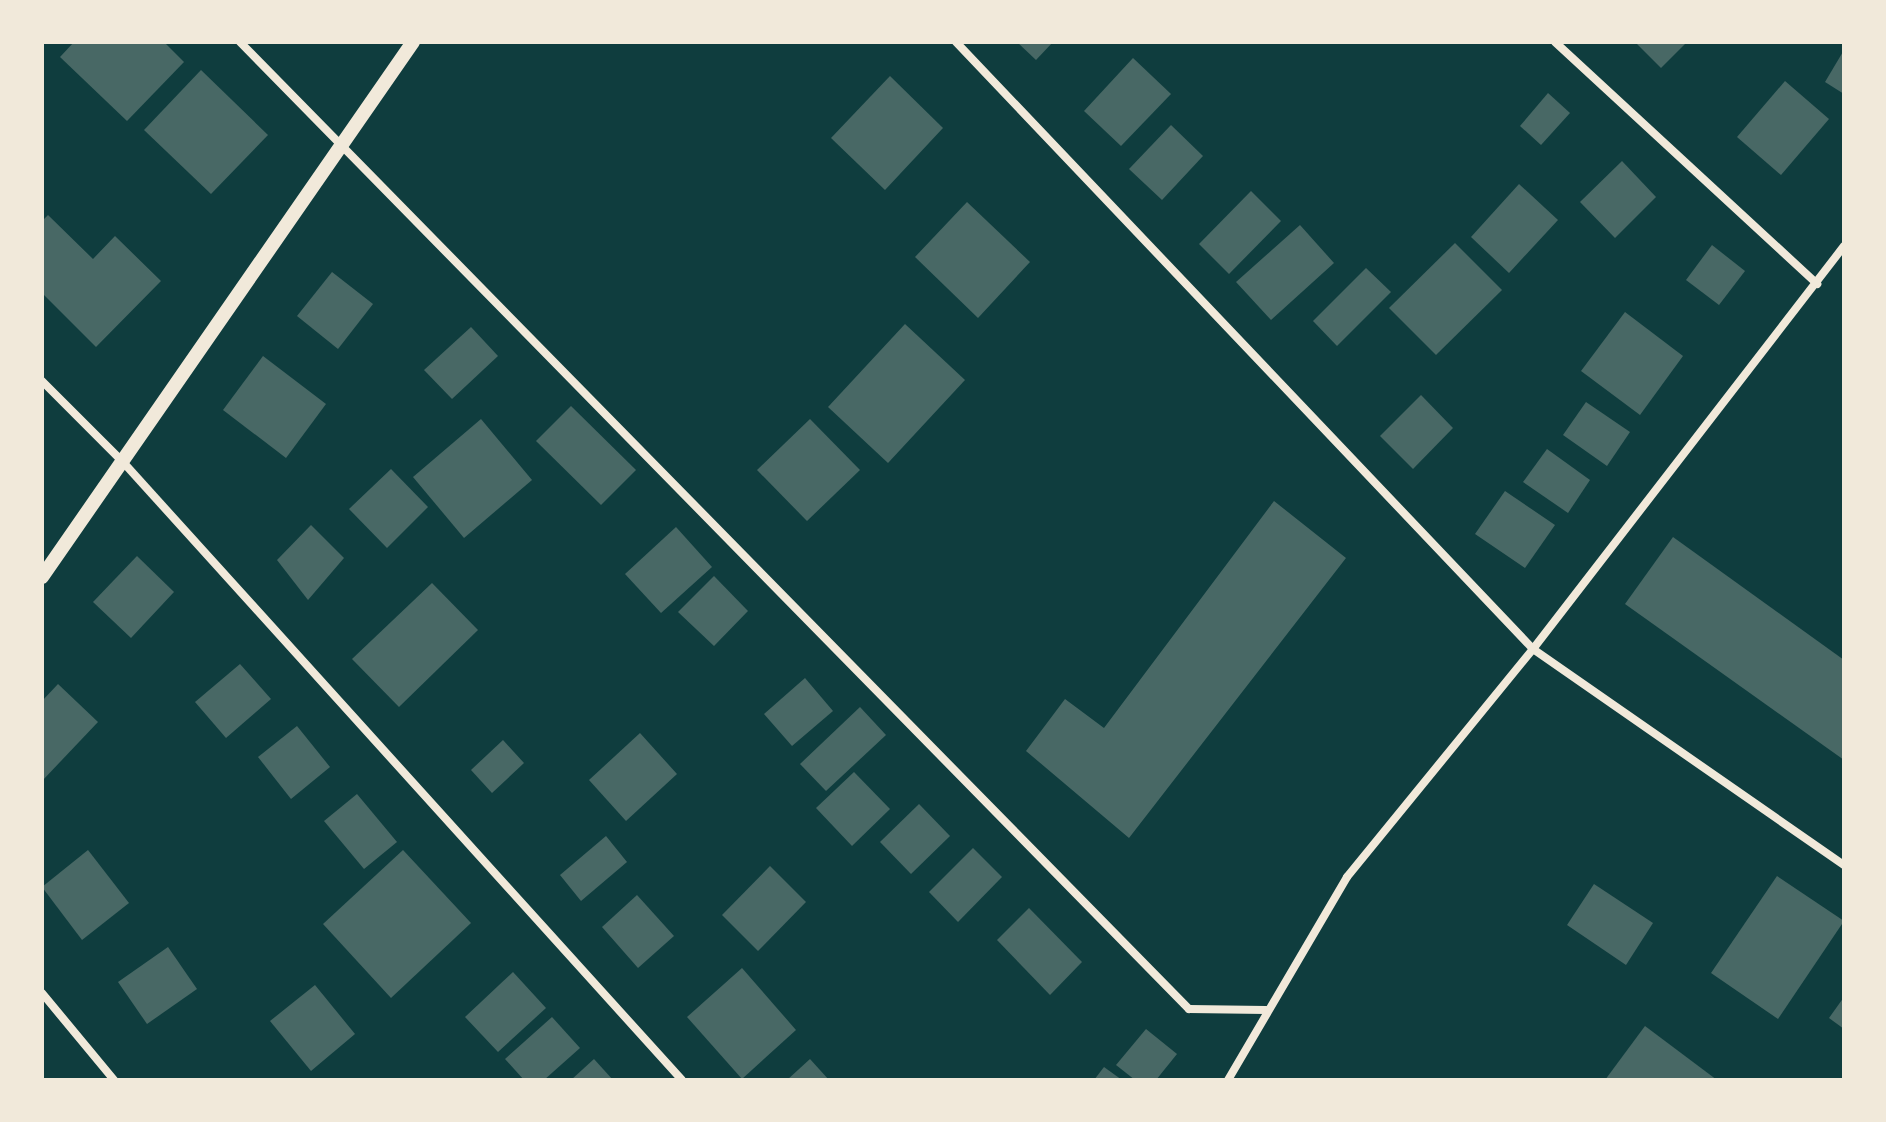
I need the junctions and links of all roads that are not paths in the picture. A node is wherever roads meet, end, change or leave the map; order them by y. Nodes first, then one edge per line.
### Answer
1 (240, 42) edge
2 (413, 42) edge
3 (956, 42) edge
4 (1555, 42) edge
5 (340, 146) junction
6 (1844, 246) edge
7 (1817, 284) junction
8 (42, 381) edge
9 (123, 462) junction
10 (42, 577) edge
11 (1533, 649) junction
12 (1844, 865) edge
13 (42, 993) edge
14 (1266, 1010) junction
15 (114, 1080) edge
16 (682, 1080) edge
17 (1228, 1080) edge

1 - 5 street
2 - 5 street
3 - 11 street
4 - 7 street
5 - 9 street
5 - 14 street
6 - 7 street
7 - 11 street
8 - 9 street
9 - 10 street
9 - 16 street
11 - 12 street
11 - 14 street
13 - 15 street
14 - 17 street

